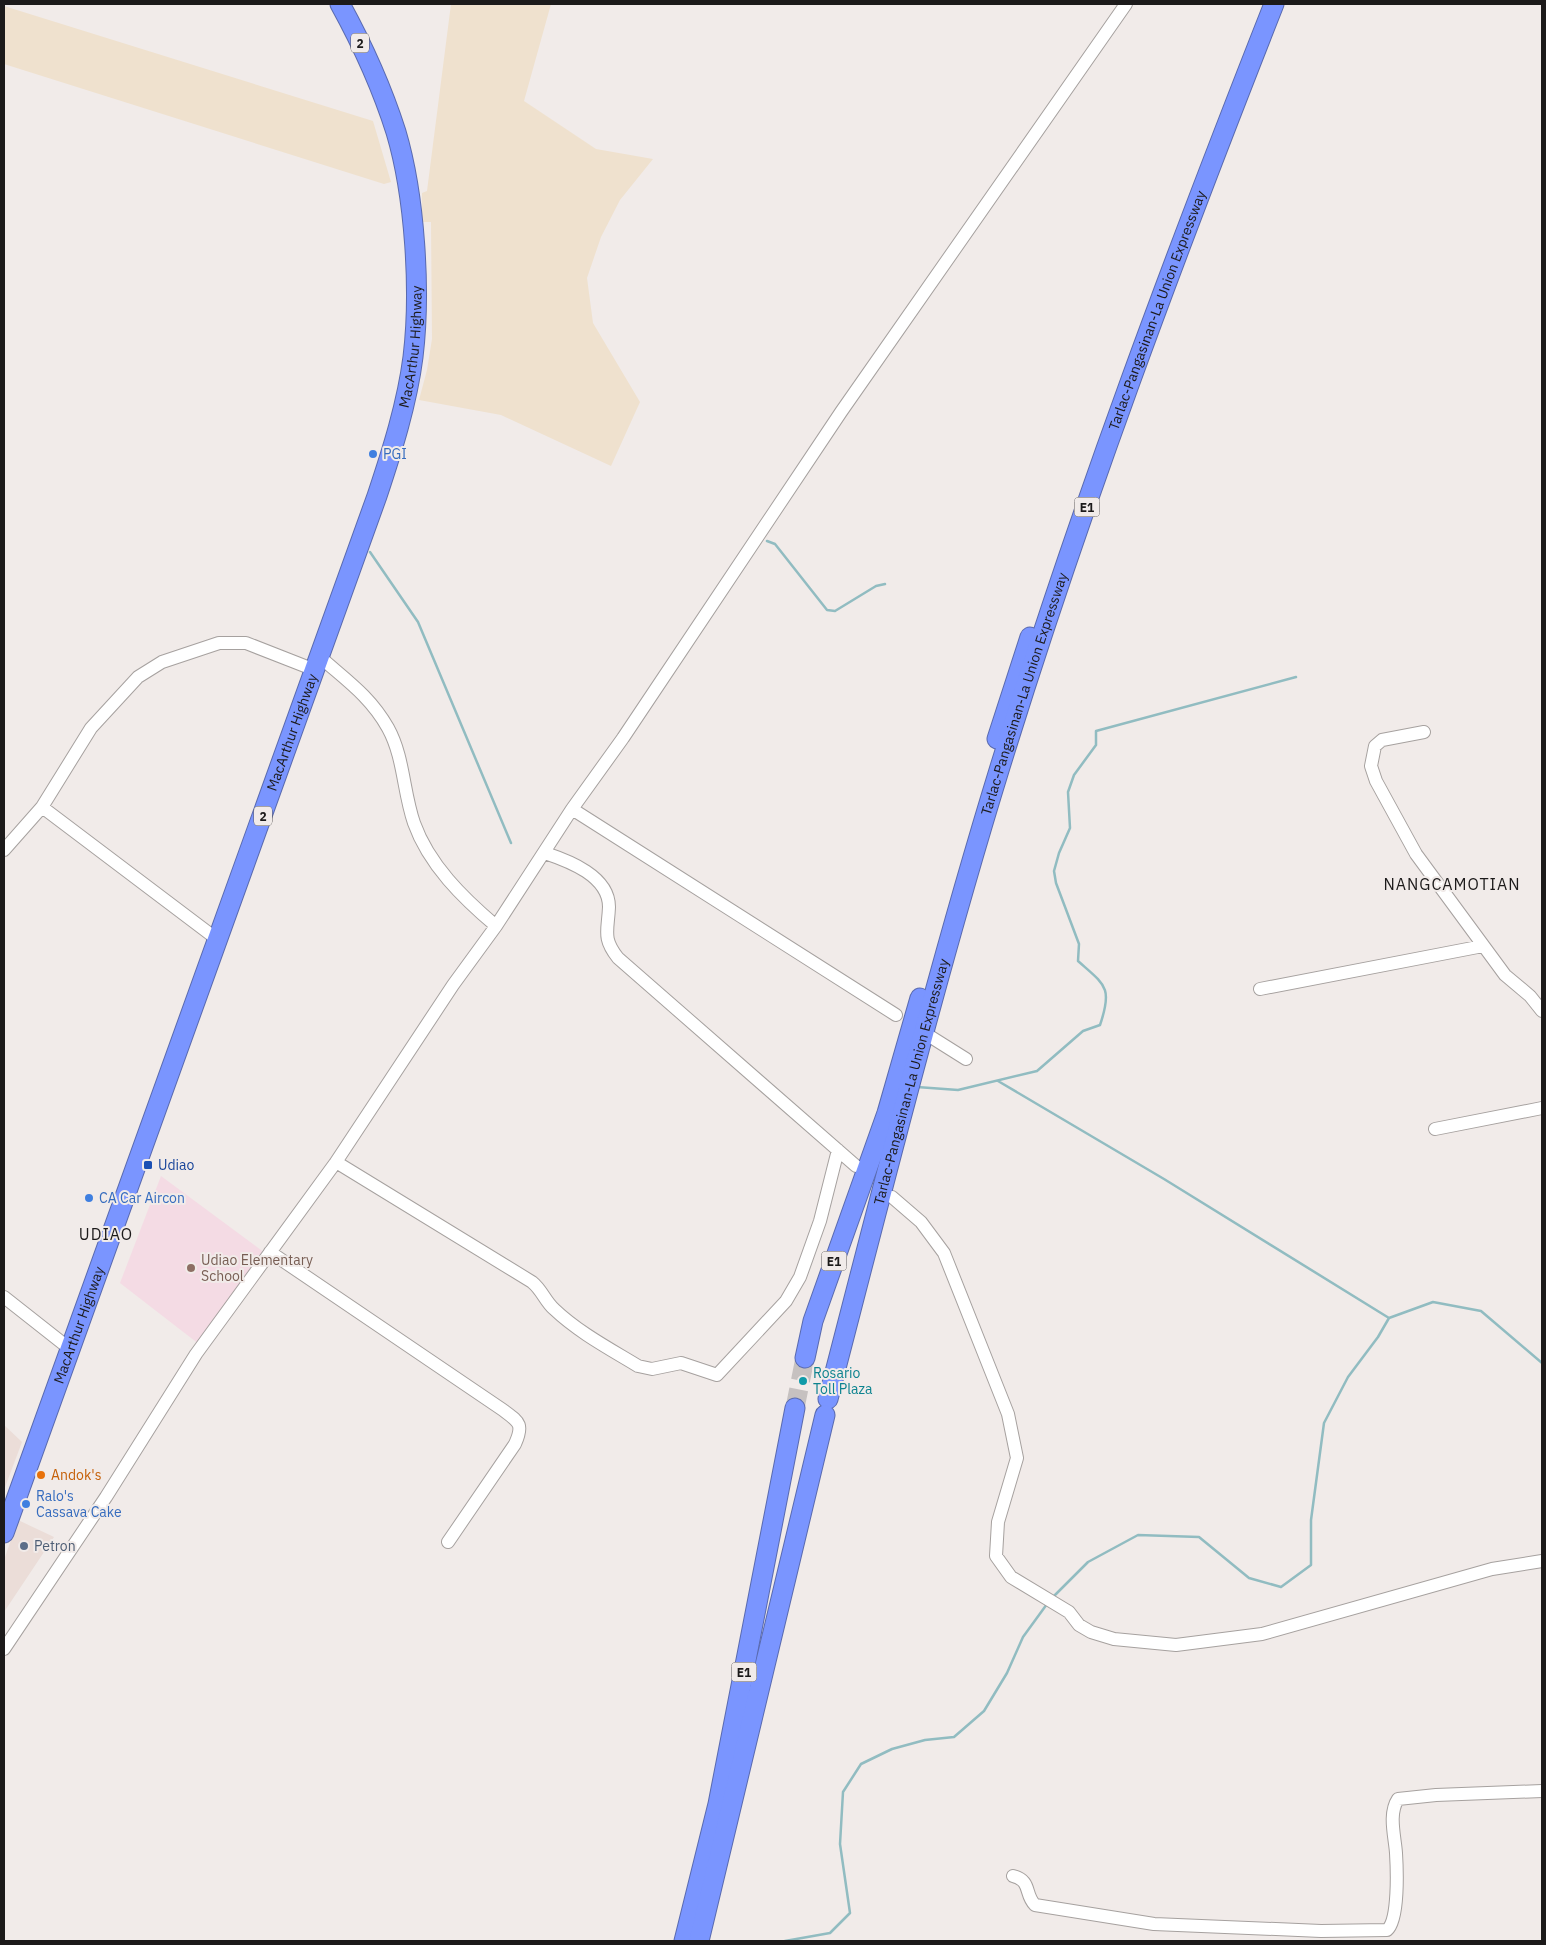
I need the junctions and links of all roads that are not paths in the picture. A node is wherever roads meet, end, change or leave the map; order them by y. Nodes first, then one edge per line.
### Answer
1 (340, 4) edge
2 (1126, 4) edge
3 (1260, 4) edge
4 (1274, 4) edge
5 (317, 663) junction
6 (1424, 732) dead end
7 (42, 807) junction
8 (572, 809) junction
9 (4, 850) edge
10 (545, 852) junction
11 (496, 926) junction
12 (218, 940) junction
13 (1483, 946) junction
14 (1260, 989) dead end
15 (1542, 1010) edge
16 (896, 1015) dead end
17 (932, 1037) dead end
18 (966, 1058) dead end
19 (1542, 1108) edge
20 (1435, 1128) dead end
21 (838, 1150) junction
22 (336, 1162) junction
23 (856, 1166) dead end
24 (892, 1197) dead end
25 (270, 1252) junction
26 (4, 1297) edge
27 (70, 1349) junction
28 (805, 1358) tunnel mouth
29 (795, 1408) tunnel mouth
30 (4, 1533) edge
31 (448, 1542) dead end
32 (1542, 1562) edge
33 (4, 1649) edge
34 (1542, 1791) edge
35 (1013, 1876) dead end
36 (693, 1936) edge

1 - 5 highway, MacArthur Highway / 2
2 - 8 street
3 - 28 highway, Tarlac-Pangasinan-La Union Expressway / E1
4 - 36 highway, Tarlac-Pangasinan-La Union Expressway / E1
5 - 7 street
5 - 11 street
5 - 12 highway, MacArthur Highway / 2
6 - 13 street
7 - 9 street
7 - 12 street
8 - 10 street
8 - 16 street
10 - 11 street
10 - 21 street
11 - 22 street
12 - 27 highway, MacArthur Highway / 2
13 - 14 street
13 - 15 street
17 - 18 street
19 - 20 street
21 - 22 street
21 - 23 street
22 - 25 street
24 - 32 street
25 - 31 street
25 - 33 street
26 - 27 street
27 - 30 highway, MacArthur Highway / 2
29 - 36 highway, Tarlac-Pangasinan-La Union Expressway / E1
34 - 35 street

